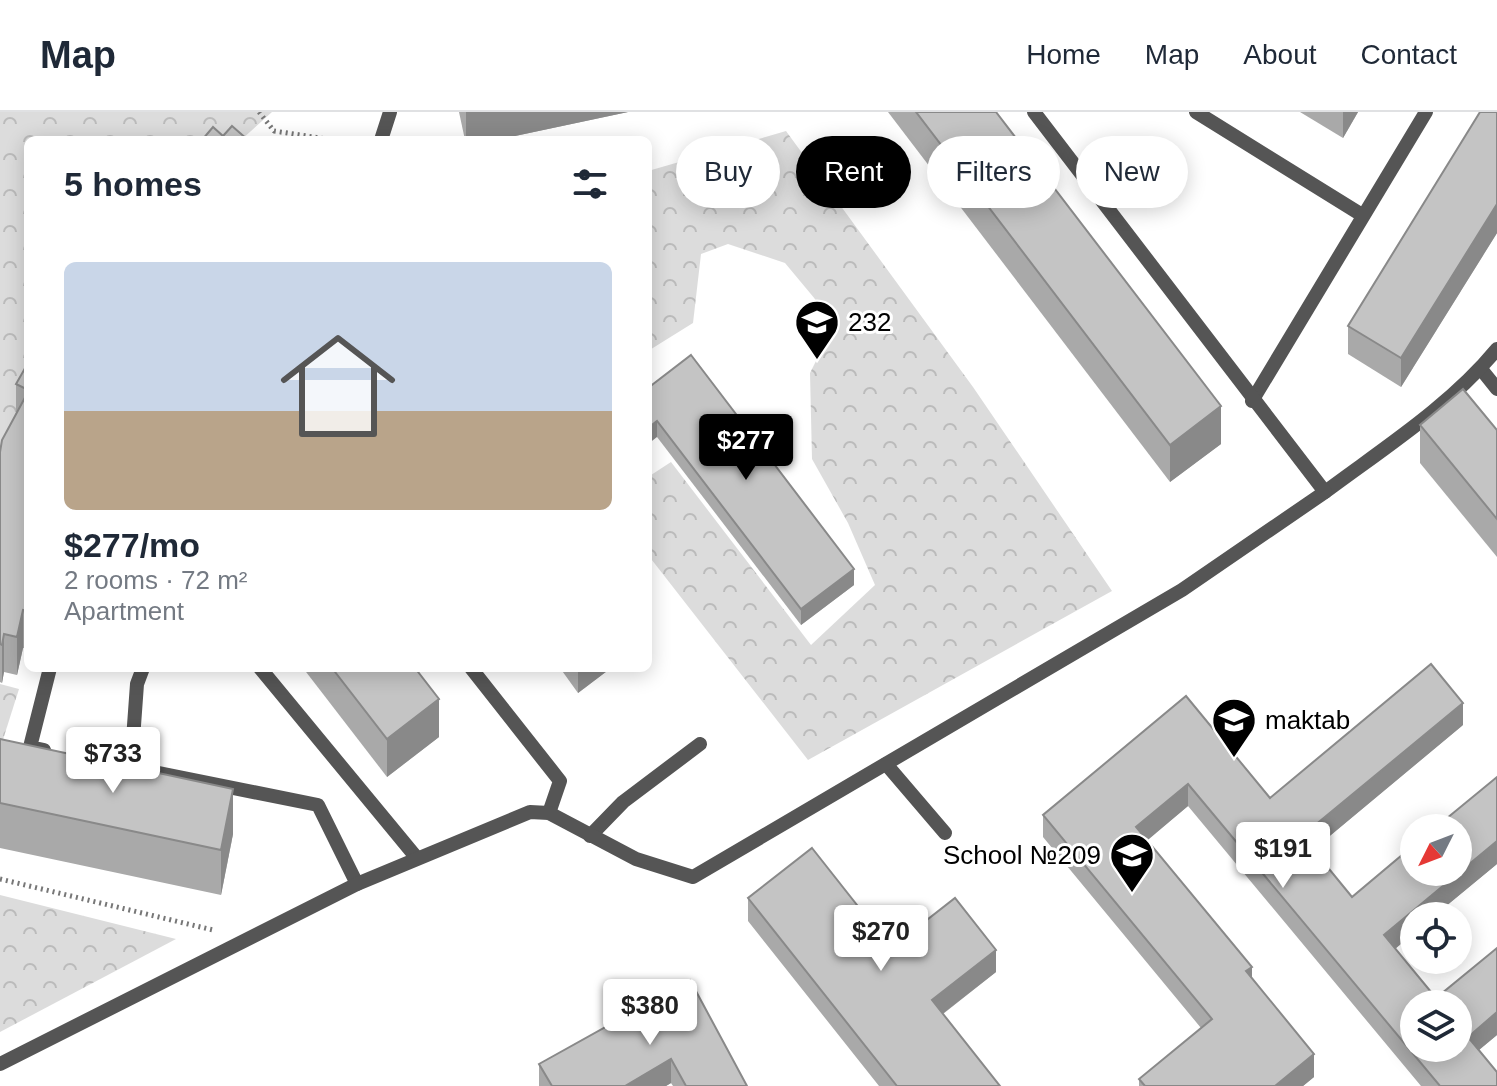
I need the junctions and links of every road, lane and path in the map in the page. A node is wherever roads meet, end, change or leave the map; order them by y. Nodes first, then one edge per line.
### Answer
1 (259, 112) edge
2 (390, 112) edge
3 (1034, 112) edge
4 (1196, 112) edge
5 (1426, 112) edge
6 (307, 136) edge
7 (382, 136) edge
8 (1362, 215) junction
9 (1497, 349) edge
10 (1481, 369) junction
11 (1497, 389) edge
12 (1252, 401) junction
13 (1325, 492) junction
14 (49, 672) edge
15 (142, 672) edge
16 (263, 672) edge
17 (474, 672) edge
18 (700, 744) dead end
19 (59, 753) edge
20 (886, 764) junction
21 (549, 813) junction
22 (945, 833) dead end
23 (590, 836) junction
24 (416, 857) junction
25 (0, 879) edge
26 (357, 884) junction
27 (249, 939) junction
28 (0, 1064) edge

1 - 6 path
2 - 7 lane
3 - 12 lane
4 - 8 lane
5 - 8 lane
8 - 12 lane
9 - 10 lane
10 - 11 lane
10 - 13 lane
12 - 13 lane
13 - 20 lane
14 - 19 lane
15 - 26 lane
16 - 24 lane
17 - 21 lane
18 - 23 lane
20 - 22 lane
20 - 23 lane
21 - 23 lane
21 - 24 lane
24 - 26 lane
25 - 27 path
26 - 27 lane
27 - 28 lane

